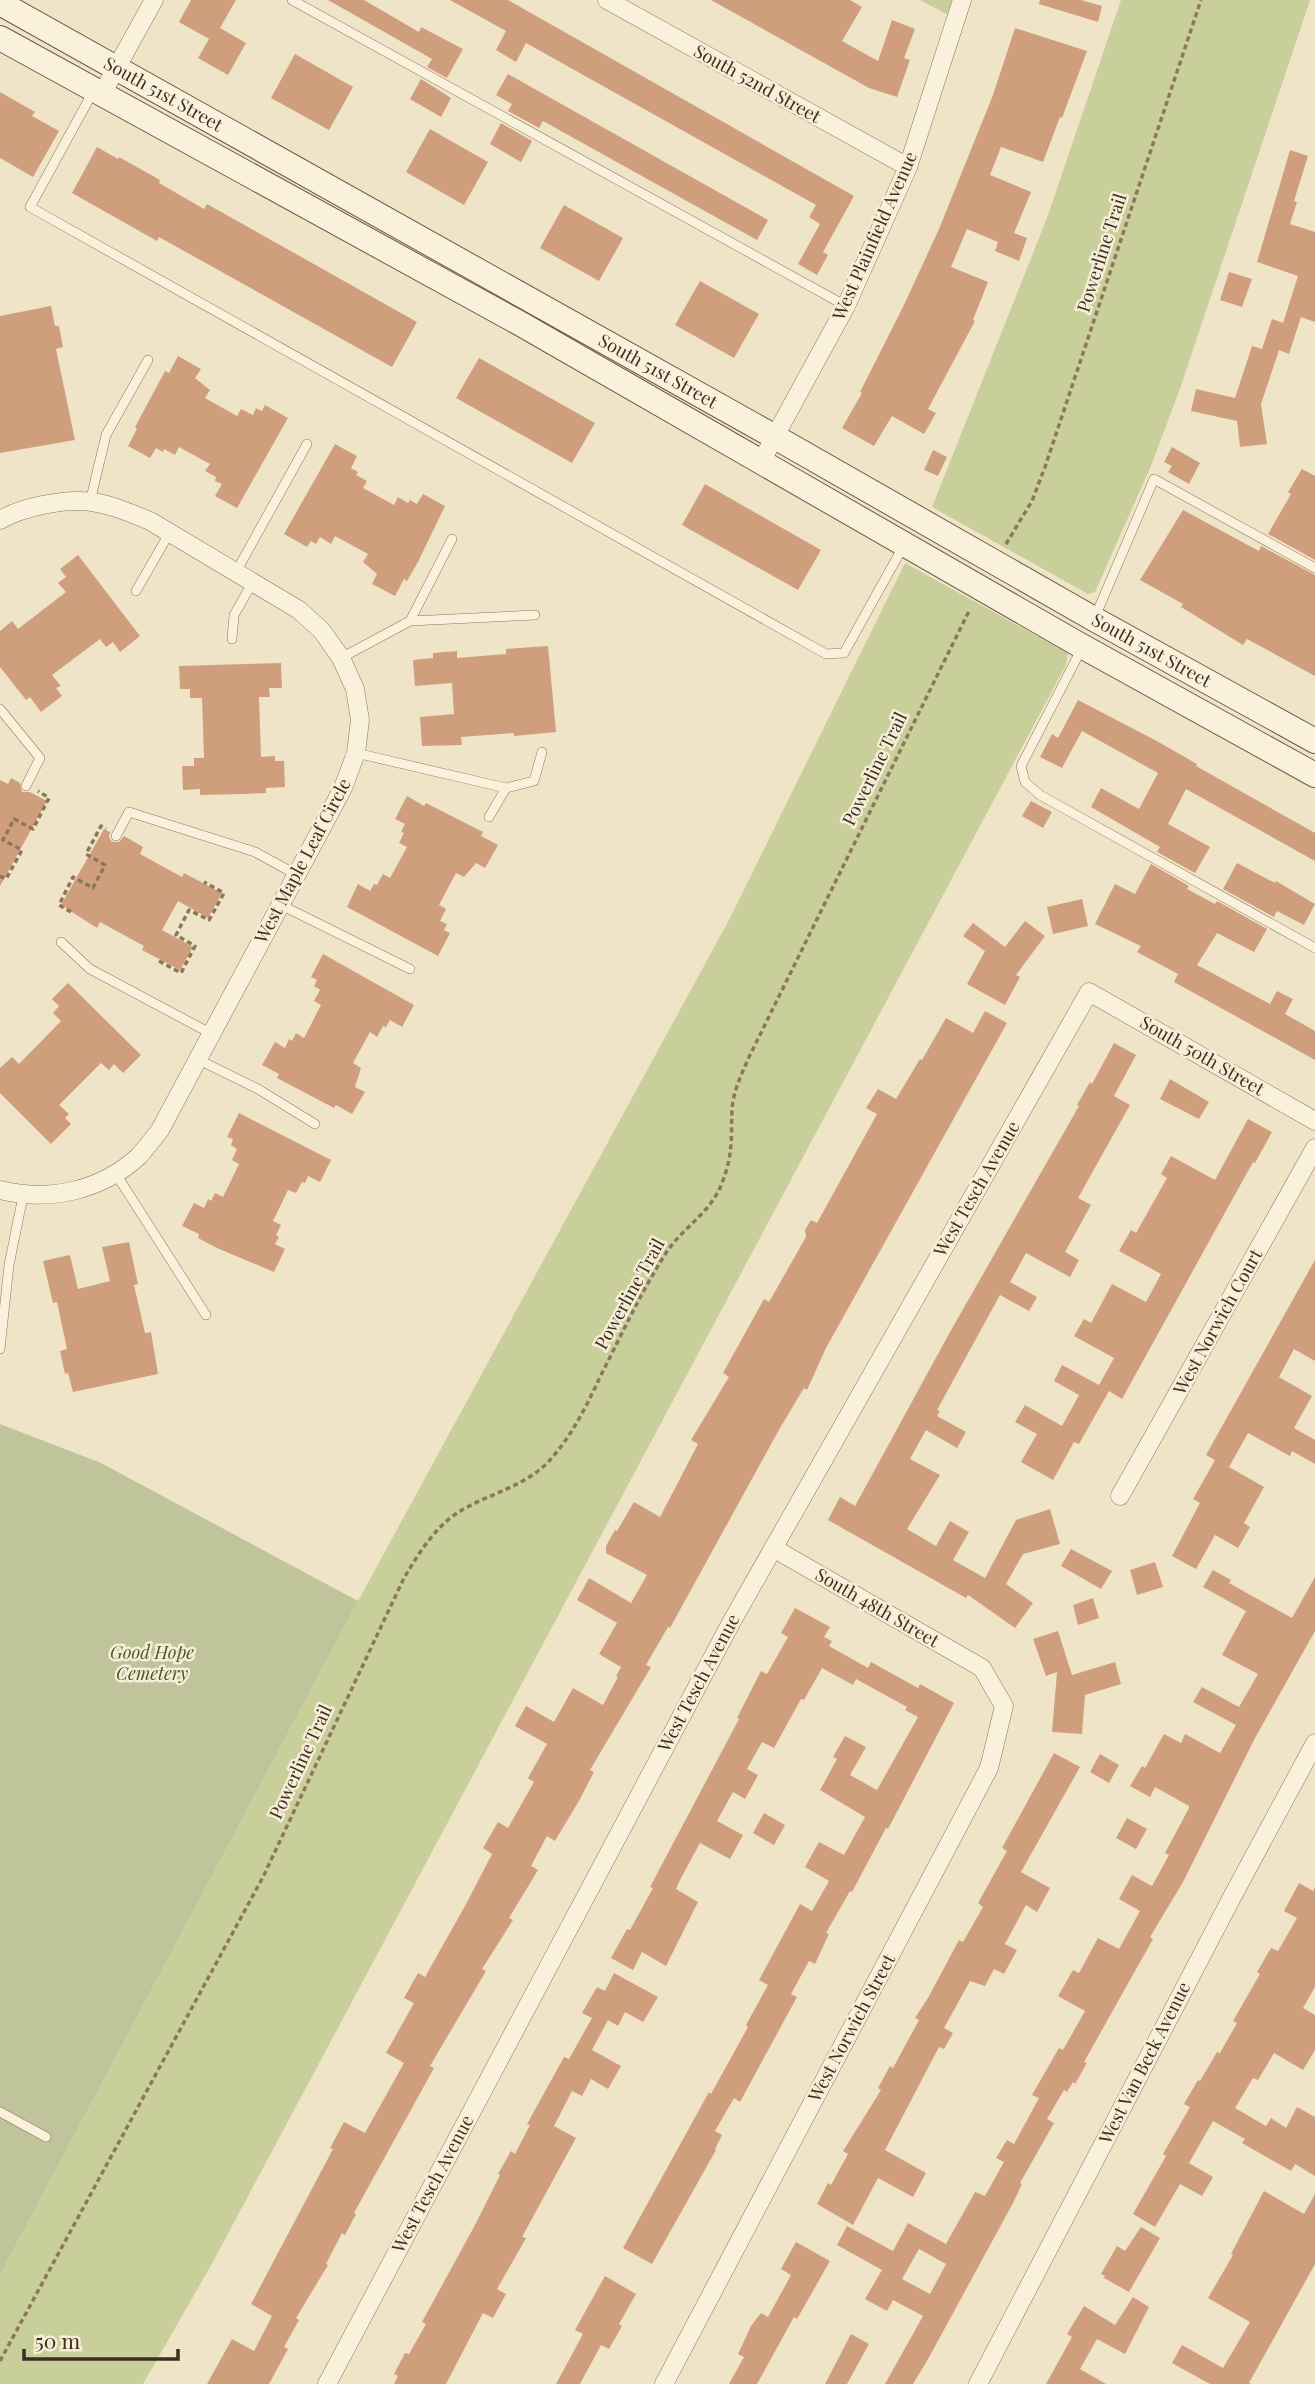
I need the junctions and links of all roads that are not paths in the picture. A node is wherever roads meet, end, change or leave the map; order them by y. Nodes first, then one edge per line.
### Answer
1 (154, 0) edge
2 (292, 0) edge
3 (607, 0) edge
4 (962, 0) edge
5 (0, 3) edge
6 (0, 38) edge
7 (116, 68) junction
8 (98, 92) junction
9 (908, 167) junction
10 (846, 306) junction
11 (148, 360) dead end
12 (775, 437) junction
13 (307, 444) dead end
14 (761, 462) junction
15 (90, 502) junction
16 (1, 517) edge
17 (918, 518) junction
18 (170, 532) junction
19 (452, 539) dead end
20 (905, 544) junction
21 (1315, 568) edge
22 (236, 572) junction
23 (253, 582) junction
24 (136, 591) dead end
25 (535, 615) dead end
26 (1094, 619) junction
27 (410, 621) junction
28 (232, 639) dead end
29 (1083, 646) junction
30 (341, 658) junction
31 (0, 709) edge
32 (1315, 741) edge
33 (542, 752) dead end
34 (356, 753) junction
35 (1315, 775) edge
36 (26, 785) road end
37 (506, 788) junction
38 (489, 817) dead end
39 (116, 835) road end
40 (297, 875) junction
41 (281, 905) junction
42 (61, 942) dead end
43 (1315, 948) edge
44 (410, 969) dead end
45 (1089, 992) joint
46 (211, 1033) junction
47 (197, 1059) junction
48 (1315, 1121) edge
49 (315, 1124) dead end
50 (1315, 1148) edge
51 (116, 1174) junction
52 (0, 1190) edge
53 (23, 1196) junction
54 (206, 1315) dead end
55 (0, 1349) edge
56 (1121, 1496) dead end
57 (773, 1548) junction
58 (982, 1668) joint
59 (1315, 1743) edge
60 (0, 2112) edge
61 (46, 2137) dead end
62 (327, 2384) edge
63 (664, 2384) edge
64 (978, 2384) edge

1 - 7 street
2 - 10 lane
3 - 9 street, South 52nd Street
4 - 9 street, West Plainfield Avenue
5 - 7 street, South 51st Street
6 - 8 street, South 51st Street
7 - 8 street
7 - 12 street, South 51st Street
8 - 14 street, South 51st Street
8 - 20 lane
9 - 10 street, West Plainfield Avenue
10 - 12 street, West Plainfield Avenue
11 - 15 lane
12 - 14 street, West Plainfield Avenue
12 - 17 street, South 51st Street
13 - 22 lane
14 - 20 street, South 51st Street
15 - 16 street, West Maple Leaf Circle
15 - 18 street, West Maple Leaf Circle
17 - 20 street
17 - 26 street, South 51st Street
18 - 22 street, West Maple Leaf Circle
18 - 24 lane
19 - 27 lane
20 - 29 street, South 51st Street
21 - 26 lane
22 - 23 street, West Maple Leaf Circle
23 - 28 lane
23 - 30 street, West Maple Leaf Circle
25 - 27 lane
26 - 29 street
26 - 32 street, South 51st Street
27 - 30 lane
29 - 35 street, South 51st Street
29 - 43 lane
30 - 34 street, West Maple Leaf Circle
31 - 36 lane
33 - 37 lane
34 - 37 lane
34 - 40 street, West Maple Leaf Circle
37 - 38 lane
39 - 40 lane
40 - 41 street, West Maple Leaf Circle
41 - 44 lane
41 - 46 street, West Maple Leaf Circle
42 - 46 lane
45 - 48 street, South 50th Street
45 - 57 street, West Tesch Avenue
46 - 47 street, West Maple Leaf Circle
47 - 49 lane
47 - 51 street, West Maple Leaf Circle
50 - 56 street, West Norwich Court
51 - 53 street, West Maple Leaf Circle
51 - 54 lane
52 - 53 street, West Maple Leaf Circle
53 - 55 lane
57 - 58 street, South 48th Street
57 - 62 street, West Tesch Avenue
58 - 63 street, West Norwich Street
59 - 64 street, West Van Beck Avenue
60 - 61 lane

